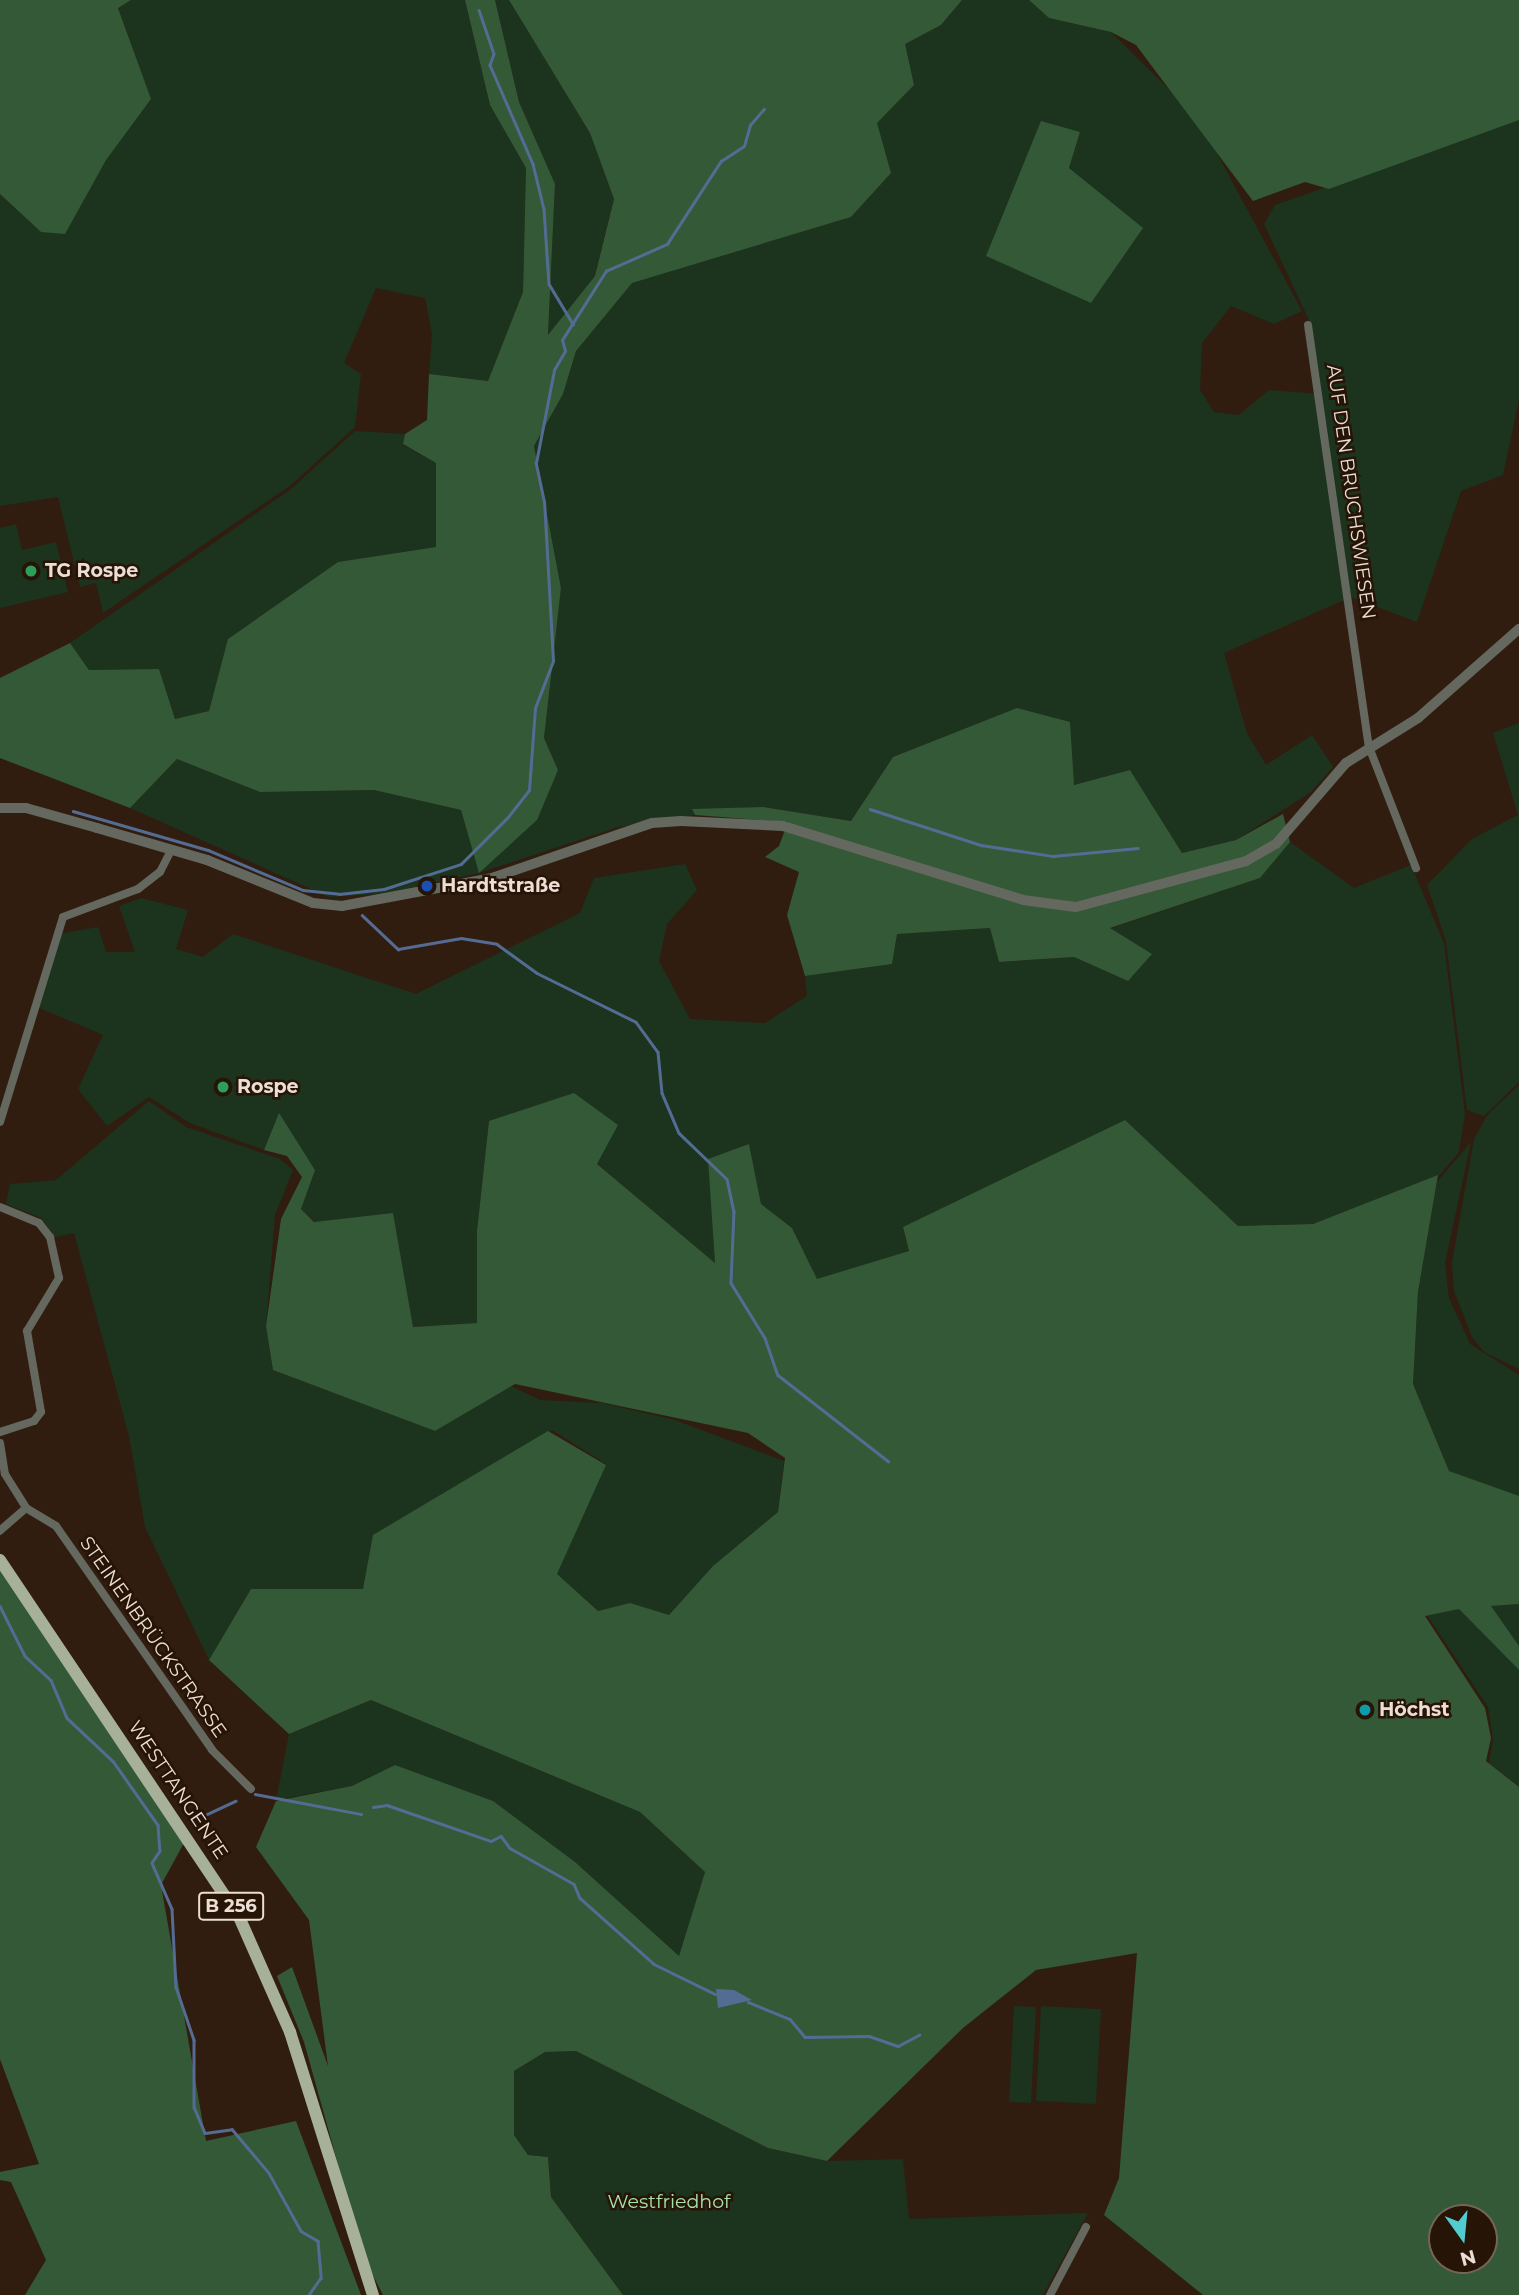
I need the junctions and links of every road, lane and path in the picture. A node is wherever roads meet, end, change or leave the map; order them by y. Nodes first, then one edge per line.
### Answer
1 (1308, 325) dead end
2 (1519, 629) edge
3 (1369, 747) junction
4 (0, 808) edge
5 (171, 850) junction
6 (1416, 868) dead end
7 (0, 1122) edge
8 (0, 1207) edge
9 (0, 1432) edge
10 (0, 1443) edge
11 (26, 1507) junction
12 (0, 1531) edge
13 (0, 1560) edge
14 (251, 1789) dead end
15 (1086, 2227) dead end
16 (373, 2295) edge
17 (1050, 2295) edge

1 - 3 street, AUF DEN BRUCHSWIESEN
2 - 3 street
3 - 5 street
3 - 6 street, AUF DEN BRUCHSWIESEN
4 - 5 street
5 - 7 street
8 - 9 street
10 - 11 street, STEINENBRÜCKSTRASSE
11 - 12 street
11 - 14 street, STEINENBRÜCKSTRASSE
13 - 16 main road, WESTTANGENTE / B 256
15 - 17 street

